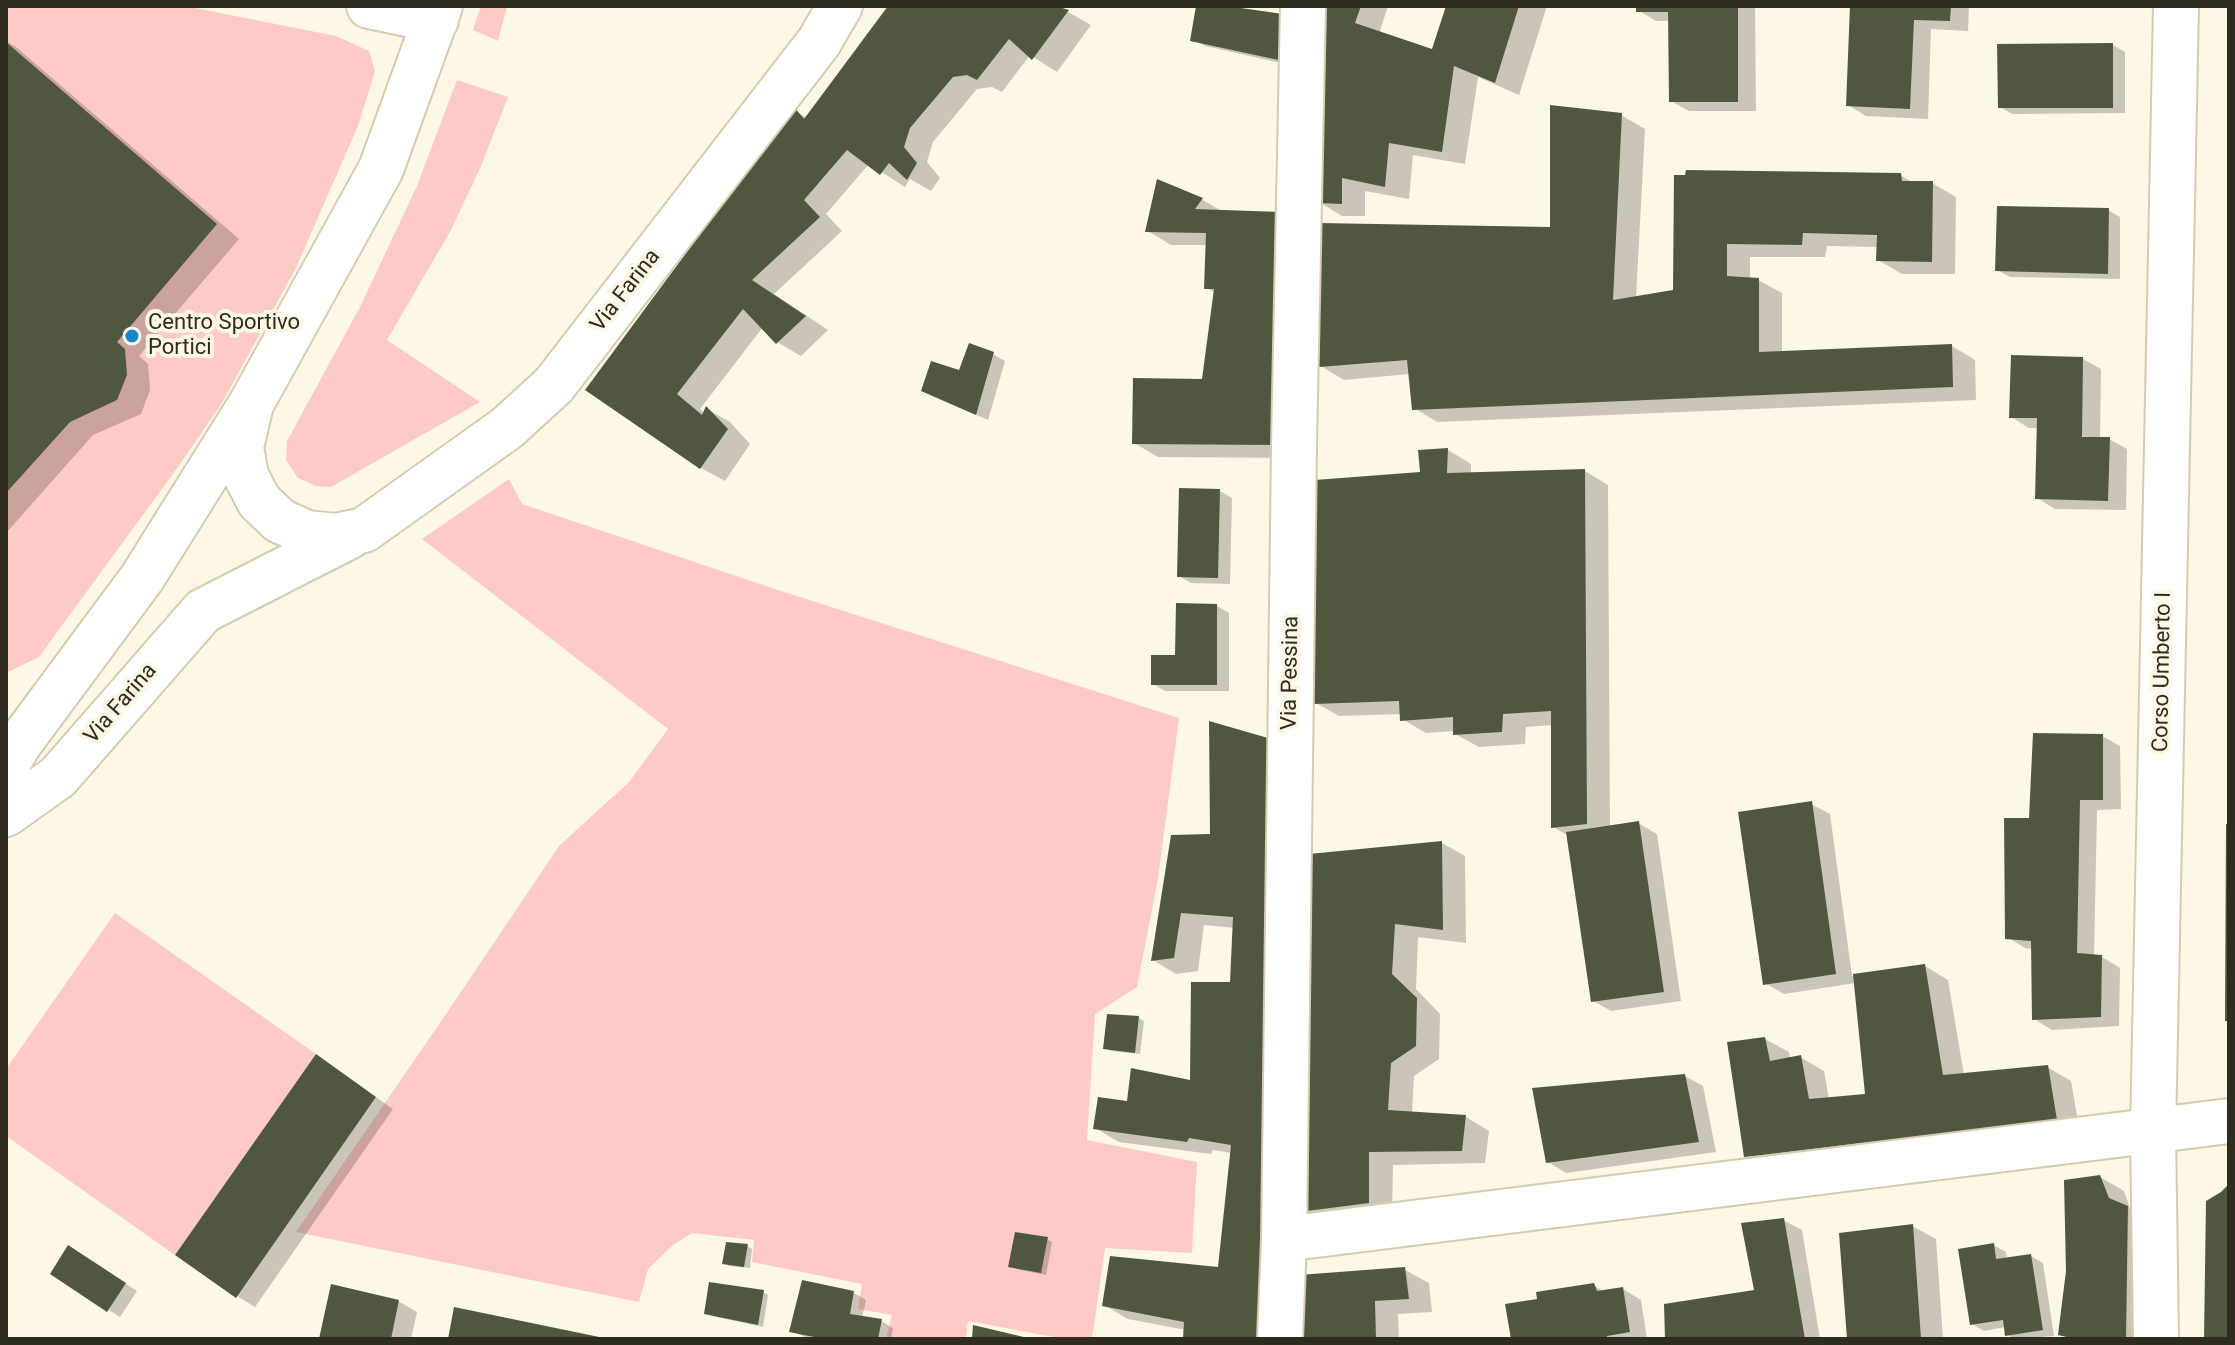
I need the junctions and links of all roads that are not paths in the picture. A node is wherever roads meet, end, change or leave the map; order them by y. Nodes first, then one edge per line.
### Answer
1 (369, 6) edge
2 (840, 6) edge
3 (1303, 6) edge
4 (2176, 6) edge
5 (438, 13) edge
6 (251, 404) junction
7 (364, 530) junction
8 (6, 766) edge
9 (6, 814) edge
10 (2229, 1121) edge
11 (2153, 1131) junction
12 (1284, 1239) junction
13 (1280, 1339) edge
14 (2156, 1339) edge

1 - 5 street
2 - 7 street, Via Farina
3 - 12 street, Via Pessina
4 - 11 street, Corso Umberto I
5 - 6 street, Via Farina
6 - 7 street, Via Farina
6 - 8 street, Via Farina
7 - 9 street, Via Farina
10 - 11 street
11 - 12 street
11 - 14 street, Corso Umberto I
12 - 13 street, Via Pessina

